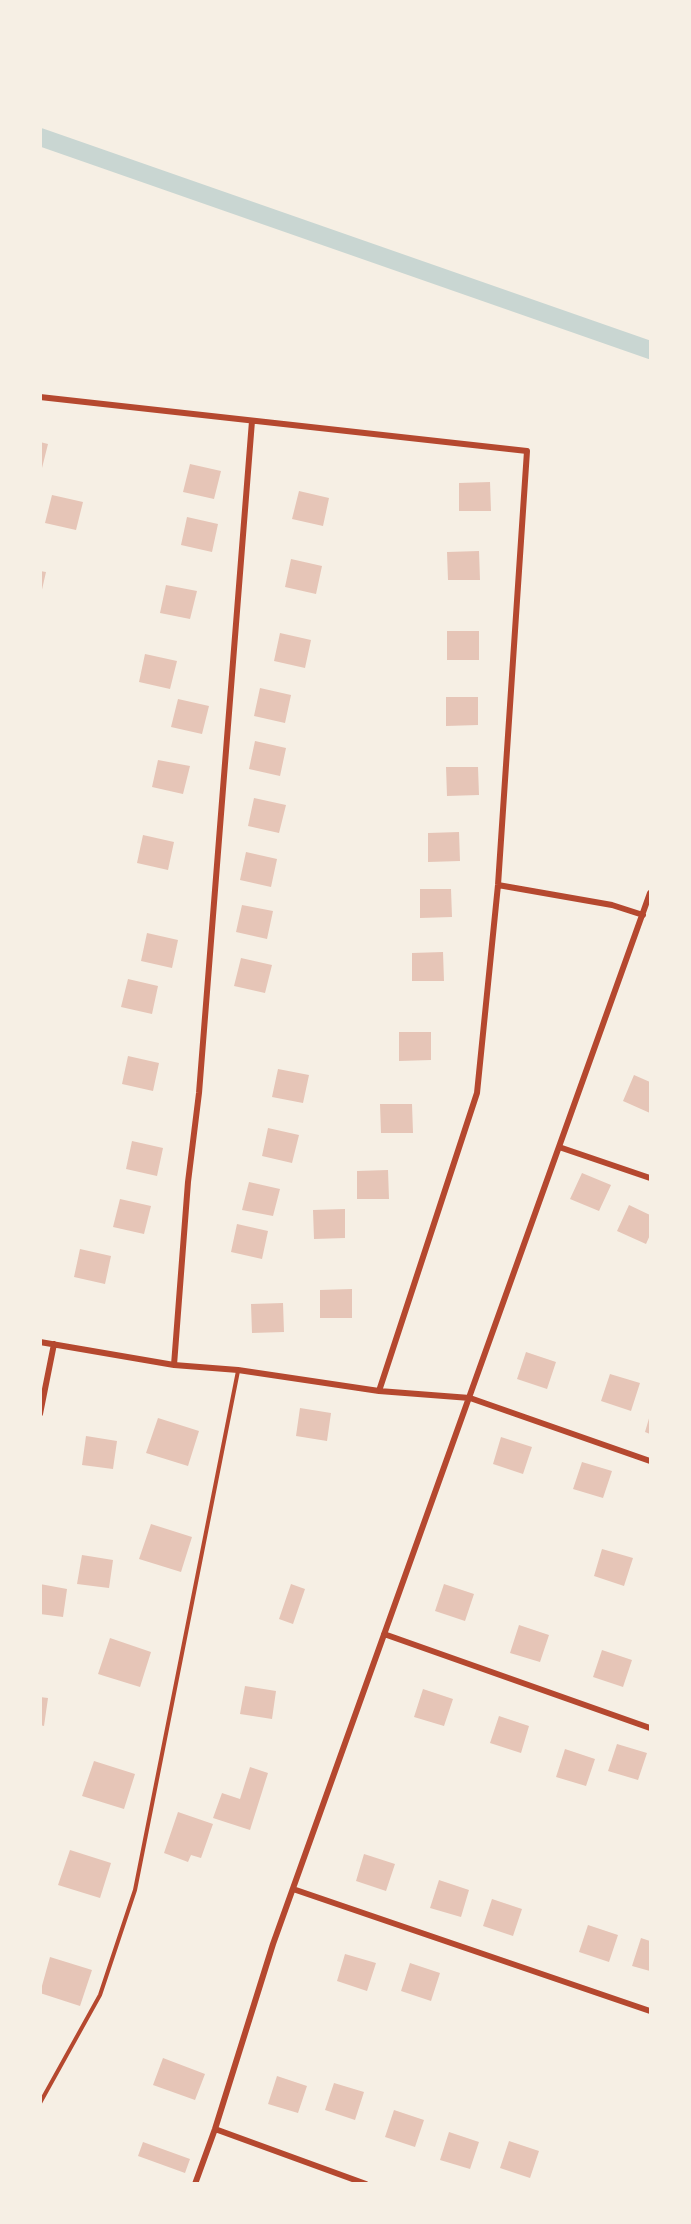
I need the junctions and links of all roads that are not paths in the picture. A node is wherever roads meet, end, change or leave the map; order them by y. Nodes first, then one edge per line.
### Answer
1 (40, 398) edge
2 (252, 421) junction
3 (498, 885) junction
4 (651, 893) edge
5 (643, 915) junction
6 (559, 1147) junction
7 (651, 1178) edge
8 (40, 1342) edge
9 (54, 1344) junction
10 (174, 1365) junction
11 (238, 1370) junction
12 (380, 1391) junction
13 (470, 1398) junction
14 (40, 1414) edge
15 (651, 1461) edge
16 (384, 1634) junction
17 (651, 1728) edge
18 (293, 1889) junction
19 (651, 2011) edge
20 (40, 2103) edge
21 (215, 2129) junction
22 (195, 2184) edge
23 (366, 2184) edge

1 - 2 street
2 - 3 street
2 - 10 street
3 - 5 street
3 - 12 street
4 - 5 street
5 - 6 street
6 - 7 street
6 - 13 street
8 - 9 street
9 - 10 street
9 - 14 street
10 - 11 street
11 - 12 street
11 - 20 lane
12 - 13 street
13 - 15 street
13 - 16 street
16 - 17 street
16 - 18 street
18 - 19 street
18 - 21 street
21 - 22 street
21 - 23 street

